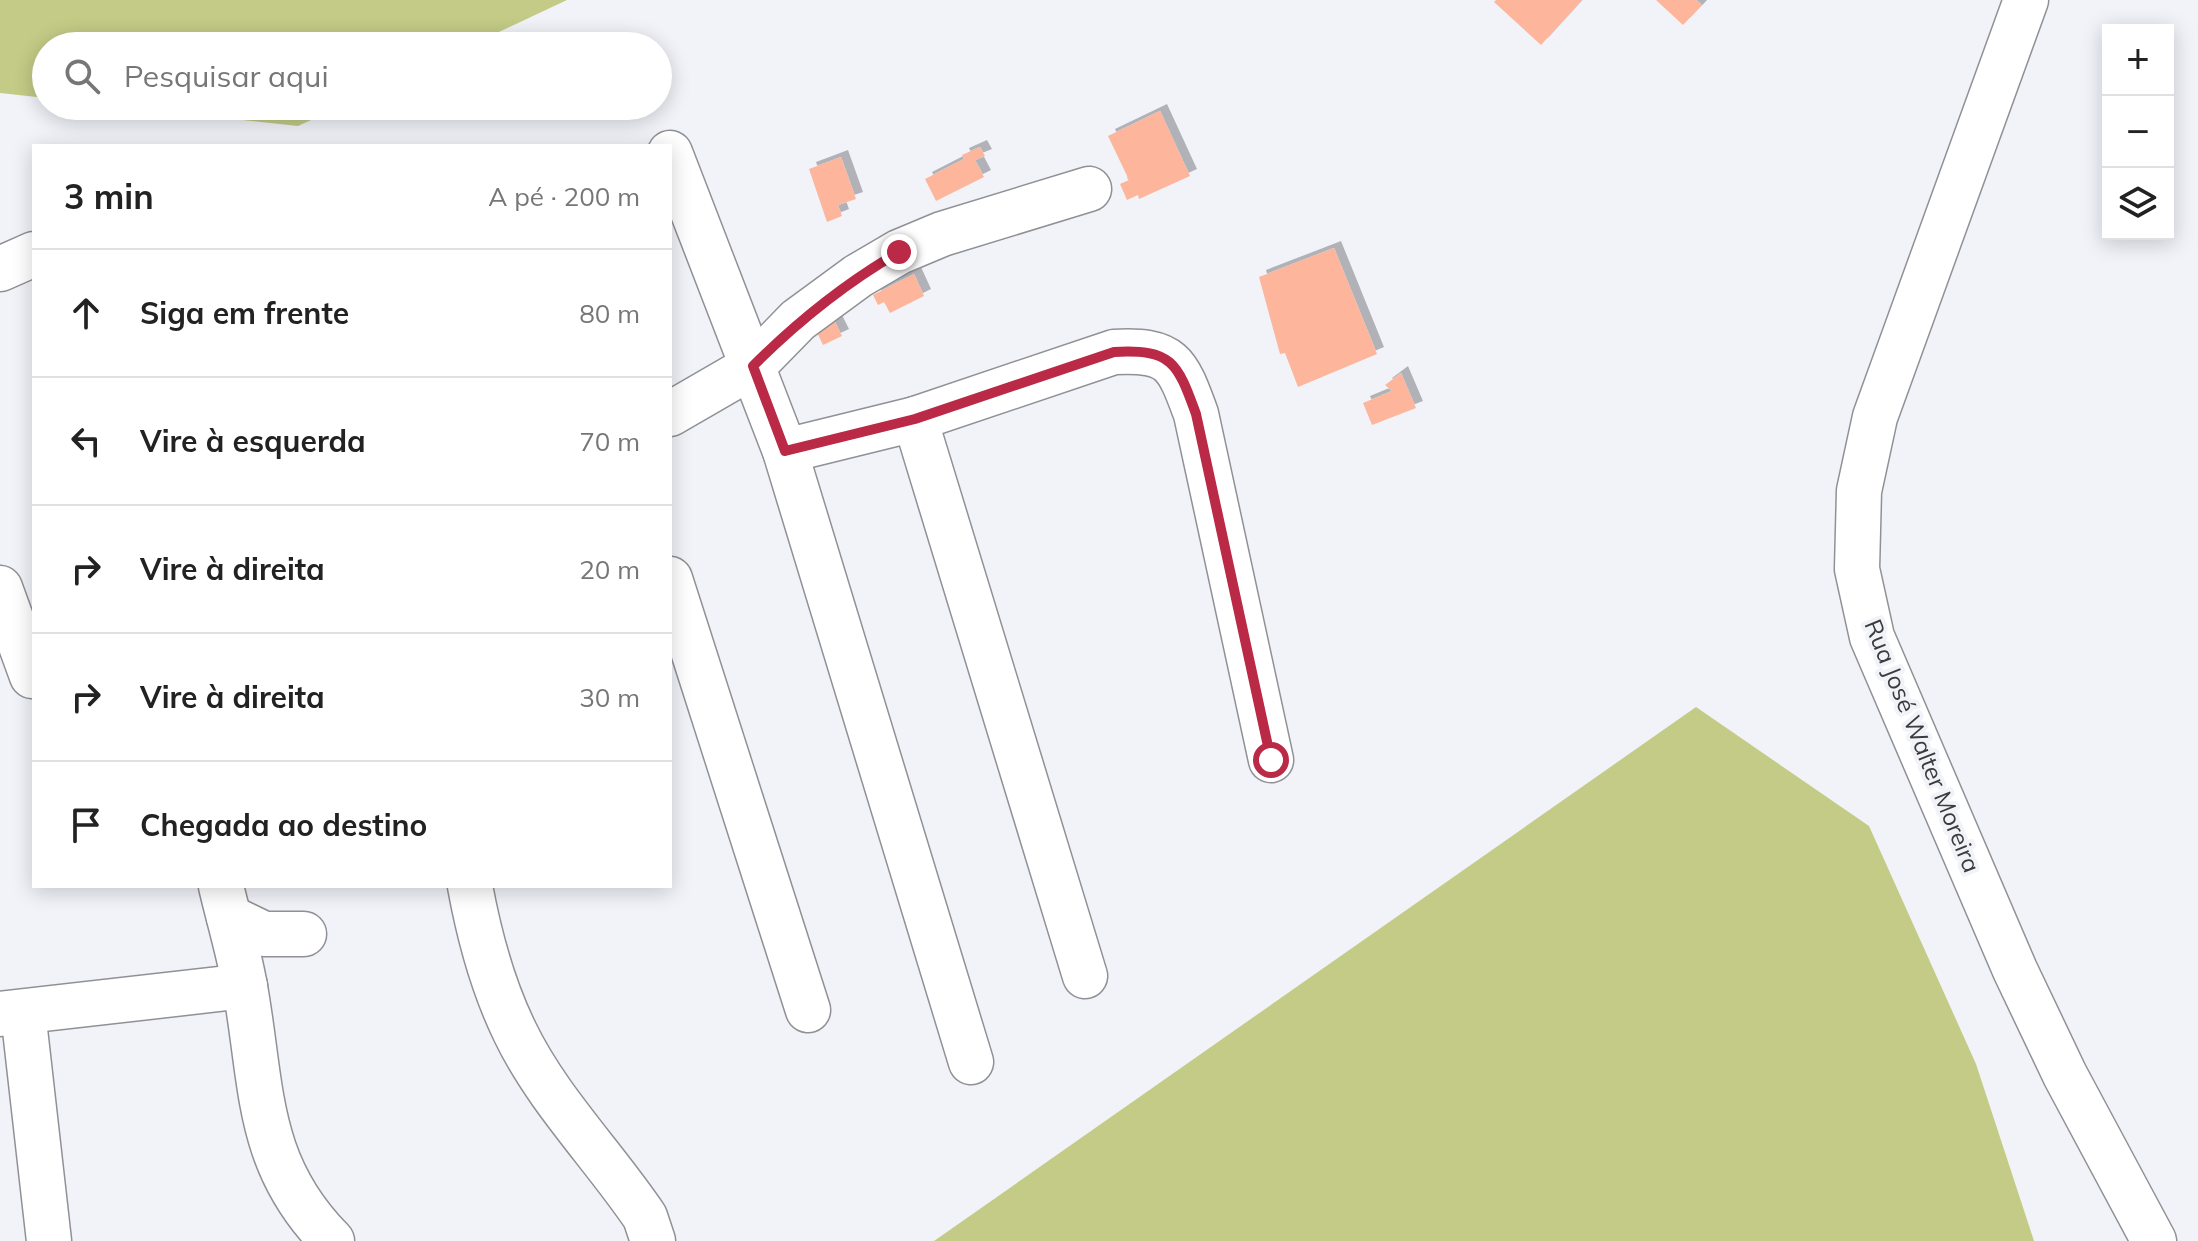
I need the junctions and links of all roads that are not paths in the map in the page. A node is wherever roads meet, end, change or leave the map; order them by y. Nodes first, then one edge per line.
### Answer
1 (2026, 0) edge
2 (672, 158) edge
3 (1089, 189) dead end
4 (32, 255) edge
5 (0, 269) edge
6 (753, 366) junction
7 (672, 413) edge
8 (915, 419) junction
9 (785, 451) junction
10 (672, 585) edge
11 (0, 588) edge
12 (22, 677) edge
13 (1271, 760) dead end
14 (470, 888) edge
15 (225, 902) edge
16 (304, 934) dead end
17 (1085, 976) dead end
18 (245, 986) junction
19 (808, 1010) dead end
20 (11, 1013) edge
21 (971, 1062) dead end
22 (49, 1241) edge
23 (332, 1241) edge
24 (653, 1241) edge
25 (2154, 1241) edge

1 - 25 street, Rua José Walter Moreira
2 - 6 street
3 - 6 street
4 - 5 street
6 - 7 street
6 - 9 street
8 - 9 street
8 - 13 street
8 - 17 street
9 - 21 street
10 - 19 street
11 - 12 street
14 - 24 street
15 - 16 street
15 - 18 street
18 - 20 street
18 - 23 street
20 - 22 street

